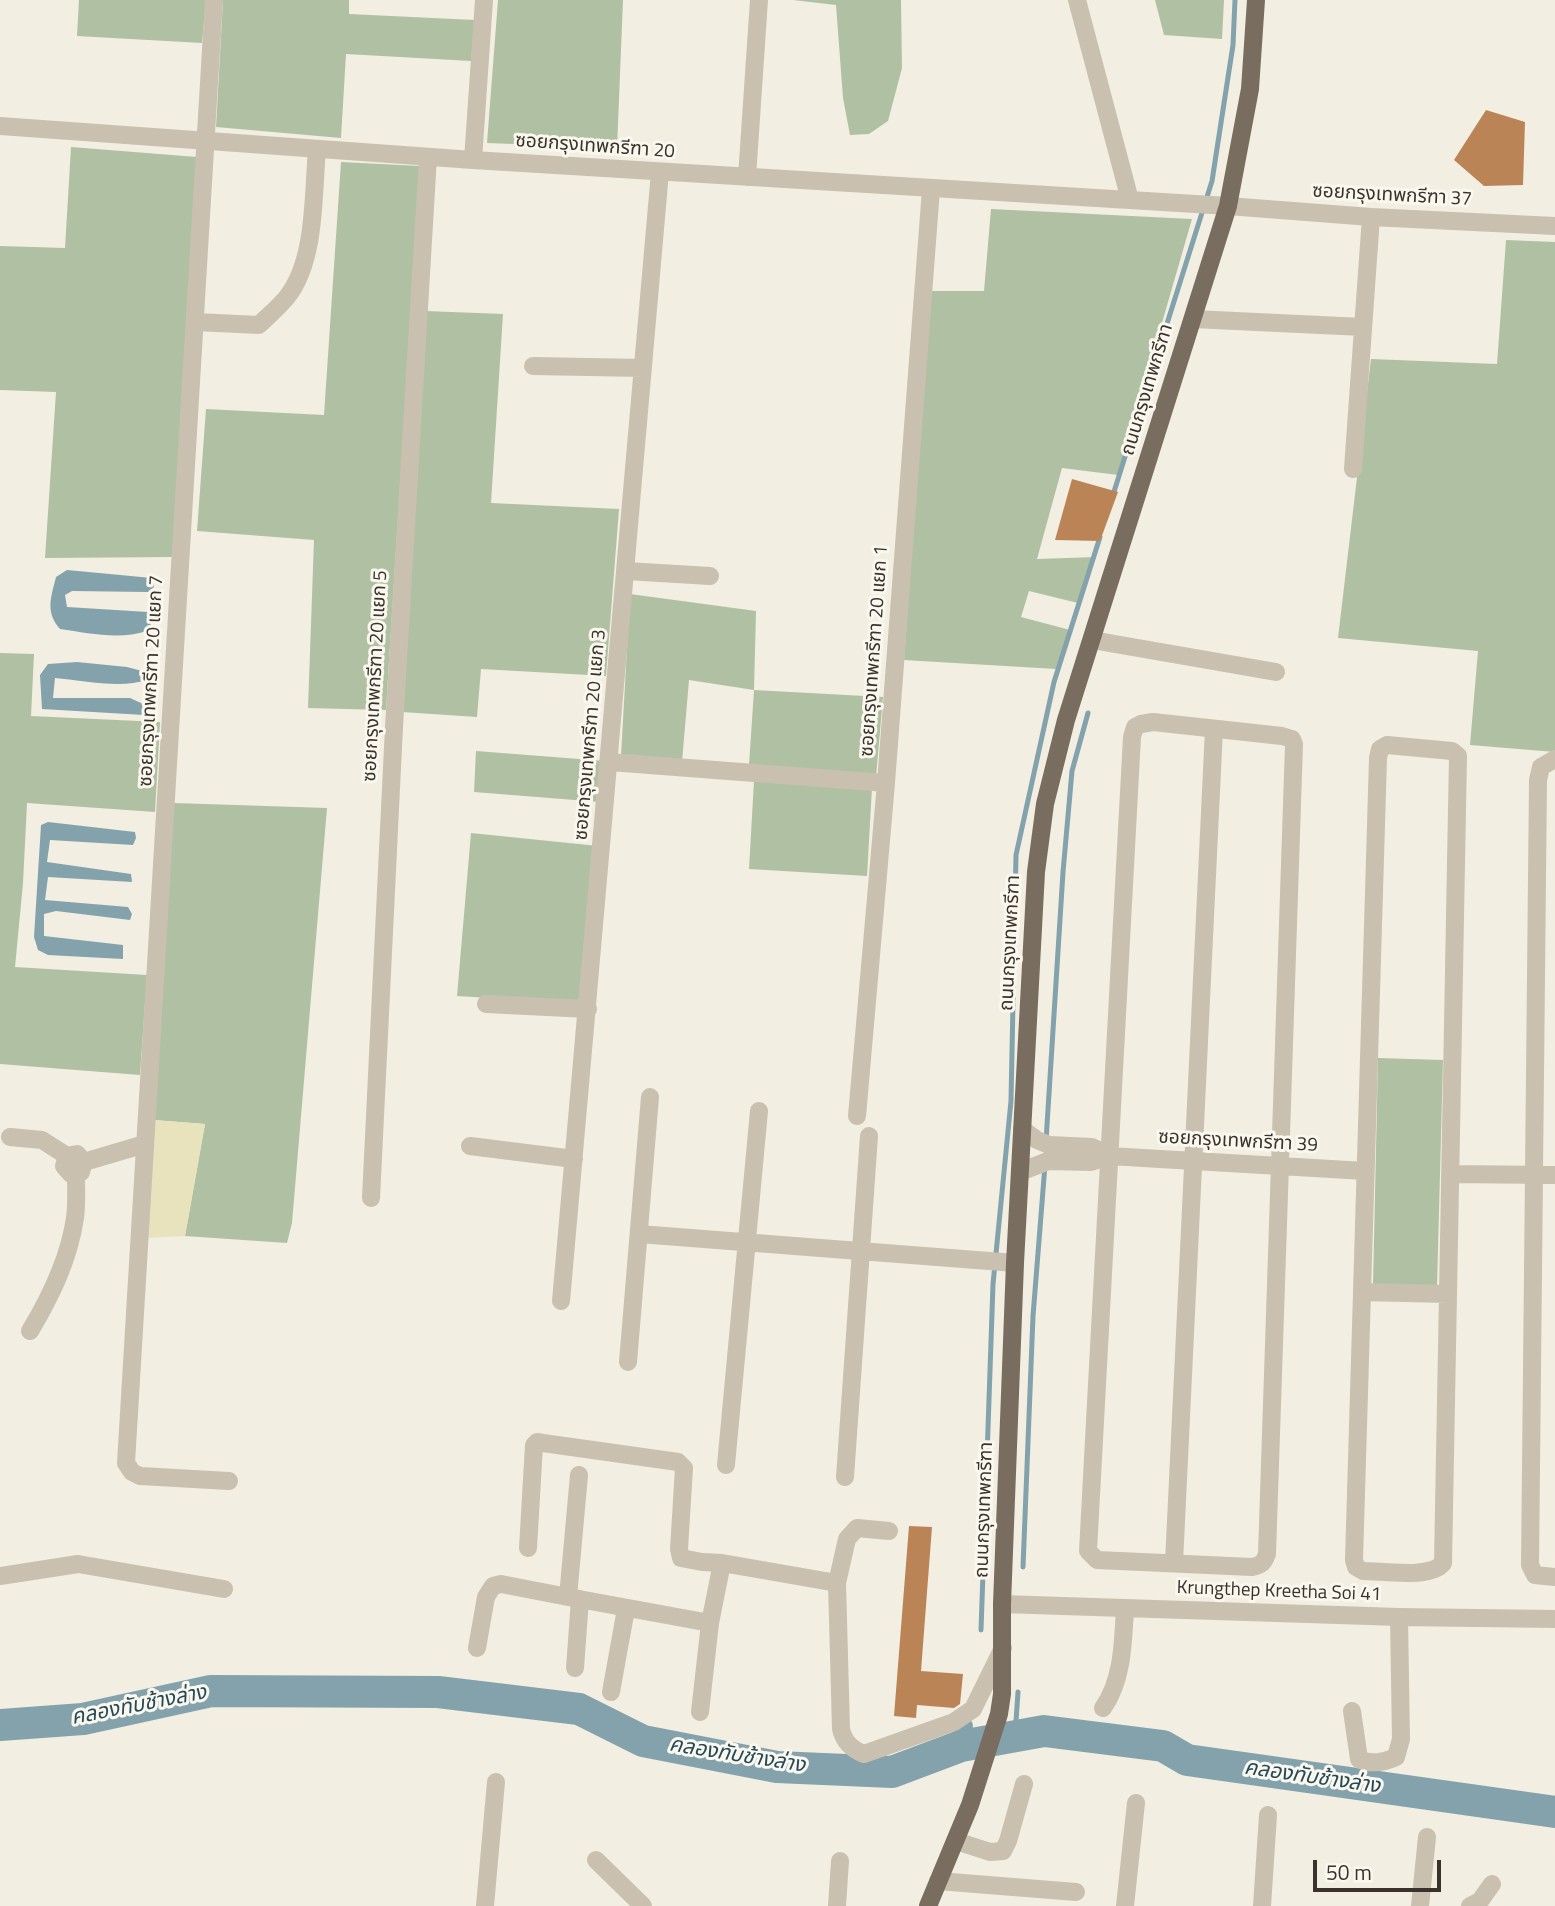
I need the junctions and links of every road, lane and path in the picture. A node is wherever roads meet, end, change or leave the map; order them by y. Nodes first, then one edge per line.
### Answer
1 (214, 0) edge
2 (484, 0) edge
3 (760, 0) edge
4 (1077, 0) edge
5 (1256, 0) edge
6 (0, 126) edge
7 (206, 140) junction
8 (317, 149) junction
9 (428, 157) junction
10 (473, 160) junction
11 (660, 172) junction
12 (747, 177) junction
13 (931, 189) junction
14 (1130, 201) junction
15 (1188, 204) joint
16 (1220, 206) junction
17 (1371, 217) junction
18 (1555, 226) edge
19 (1193, 319) junction
20 (195, 322) junction
21 (1363, 327) junction
22 (533, 366) dead end
23 (643, 368) junction
24 (1353, 469) dead end
25 (626, 571) junction
26 (710, 576) dead end
27 (1092, 640) junction
28 (1276, 672) dead end
29 (1214, 729) junction
30 (1555, 759) edge
31 (610, 762) junction
32 (886, 783) junction
33 (486, 1004) dead end
34 (588, 1009) junction
35 (650, 1097) dead end
36 (759, 1111) dead end
37 (858, 1116) dead end
38 (1022, 1129) junction
39 (869, 1136) dead end
40 (10, 1137) dead end
41 (145, 1144) junction
42 (470, 1146) dead end
43 (1109, 1156) junction
44 (574, 1159) junction
45 (1194, 1160) junction
46 (76, 1164) junction
47 (1280, 1166) junction
48 (1365, 1171) junction
49 (1020, 1172) junction
50 (1450, 1174) junction
51 (1534, 1175) junction
52 (1555, 1175) edge
53 (371, 1198) dead end
54 (639, 1234) junction
55 (747, 1243) junction
56 (861, 1252) junction
57 (1009, 1263) junction
58 (1362, 1292) junction
59 (1448, 1294) junction
60 (561, 1301) dead end
61 (30, 1331) dead end
62 (628, 1362) dead end
63 (726, 1465) dead end
64 (579, 1475) dead end
65 (845, 1477) dead end
66 (229, 1481) dead end
67 (889, 1531) dead end
68 (528, 1548) dead end
69 (722, 1563) junction
70 (1174, 1563) junction
71 (0, 1576) edge
72 (1555, 1577) edge
73 (837, 1583) junction
74 (224, 1589) dead end
75 (574, 1598) junction
76 (1002, 1604) junction
77 (1125, 1608) junction
78 (626, 1609) junction
79 (1399, 1617) junction
80 (1555, 1619) edge
81 (710, 1623) junction
82 (477, 1648) dead end
83 (1003, 1648) junction
84 (575, 1668) dead end
85 (611, 1692) dead end
86 (1103, 1707) dead end
87 (1352, 1711) dead end
88 (700, 1712) dead end
89 (496, 1782) dead end
90 (1024, 1784) dead end
91 (1136, 1802) dead end
92 (1268, 1815) dead end
93 (1427, 1837) dead end
94 (956, 1841) junction
95 (596, 1860) dead end
96 (840, 1861) dead end
97 (938, 1881) junction
98 (1492, 1884) dead end
99 (1076, 1892) dead end
100 (1424, 1905) edge
101 (485, 1906) edge
102 (643, 1906) edge
103 (837, 1906) edge
104 (929, 1906) edge
105 (1125, 1906) edge
106 (1262, 1906) edge
107 (1470, 1906) edge

1 - 7 street, ซอยกรุงเทพกรีฑา 20 แยก 7
2 - 10 street
3 - 12 street
4 - 14 street
5 - 16 main road, ถนนกรุงเทพกรีฑา
6 - 7 street, ซอยกรุงเทพกรีฑา 20
7 - 8 street, ซอยกรุงเทพกรีฑา 20
7 - 20 street, ซอยกรุงเทพกรีฑา 20 แยก 7
8 - 9 street, ซอยกรุงเทพกรีฑา 20
8 - 20 street
9 - 10 street, ซอยกรุงเทพกรีฑา 20
9 - 53 street, ซอยกรุงเทพกรีฑา 20 แยก 5
10 - 11 street, ซอยกรุงเทพกรีฑา 20
11 - 12 street, ซอยกรุงเทพกรีฑา 20
11 - 23 street, ซอยกรุงเทพกรีฑา 20 แยก 3
12 - 13 street, ซอยกรุงเทพกรีฑา 20
13 - 14 street, ซอยกรุงเทพกรีฑา 20
13 - 32 street, ซอยกรุงเทพกรีฑา 20 แยก 1
14 - 15 street, ซอยกรุงเทพกรีฑา 20
15 - 16 street, ซอยกรุงเทพกรีฑา 37
16 - 17 street, ซอยกรุงเทพกรีฑา 37
16 - 19 main road, ถนนกรุงเทพกรีฑา
17 - 18 street, ซอยกรุงเทพกรีฑา 37
17 - 21 street
19 - 21 street
19 - 27 main road, ถนนกรุงเทพกรีฑา
20 - 41 street, ซอยกรุงเทพกรีฑา 20 แยก 7
21 - 24 street
22 - 23 street
23 - 25 street, ซอยกรุงเทพกรีฑา 20 แยก 3
25 - 26 street
25 - 31 street, ซอยกรุงเทพกรีฑา 20 แยก 3
27 - 28 street
27 - 38 main road, ถนนกรุงเทพกรีฑา
29 - 43 street
29 - 45 street
29 - 47 street
30 - 51 street
31 - 32 street
31 - 34 street, ซอยกรุงเทพกรีฑา 20 แยก 3
32 - 37 street, ซอยกรุงเทพกรีฑา 20 แยก 1
33 - 34 street
34 - 44 street, ซอยกรุงเทพกรีฑา 20 แยก 3
35 - 54 street
36 - 55 street
38 - 43 street, ซอยกรุงเทพกรีฑา 39
38 - 49 main road, ถนนกรุงเทพกรีฑา
39 - 56 street
40 - 46 street
41 - 46 street
41 - 66 street, ซอยกรุงเทพกรีฑา 20 แยก 7
42 - 44 street
43 - 45 street, ซอยกรุงเทพกรีฑา 39
43 - 49 street, ซอยกรุงเทพกรีฑา 39
43 - 70 street
44 - 60 street, ซอยกรุงเทพกรีฑา 20 แยก 3
45 - 47 street, ซอยกรุงเทพกรีฑา 39
45 - 70 street
46 - 61 street
47 - 48 street, ซอยกรุงเทพกรีฑา 39
47 - 70 street
48 - 50 street
48 - 58 street
49 - 57 main road, ถนนกรุงเทพกรีฑา
50 - 51 street
50 - 59 street
51 - 52 street
51 - 72 street
54 - 55 street
54 - 62 street
55 - 56 street
55 - 63 street
56 - 57 street
56 - 65 street
57 - 76 main road, ถนนกรุงเทพกรีฑา
58 - 59 street
58 - 59 street
64 - 75 street
67 - 73 street
68 - 69 street
69 - 73 street
69 - 81 street
71 - 74 street
73 - 83 street
75 - 78 street
75 - 82 street
75 - 84 street
76 - 77 street, Krungthep Kreetha Soi 41
76 - 83 main road, ถนนกรุงเทพกรีฑา
77 - 79 street, Krungthep Kreetha Soi 41
77 - 86 street
78 - 81 street
78 - 85 street
79 - 80 street, Krungthep Kreetha Soi 41
79 - 87 street
81 - 88 street
83 - 94 main road, ถนนกรุงเทพกรีฑา
89 - 101 street
90 - 94 street
91 - 105 street
92 - 106 street
93 - 100 street
94 - 97 main road, ถนนกรุงเทพกรีฑา
95 - 102 street
96 - 103 street
97 - 99 street
97 - 104 main road, ถนนกรุงเทพกรีฑา
98 - 107 street

